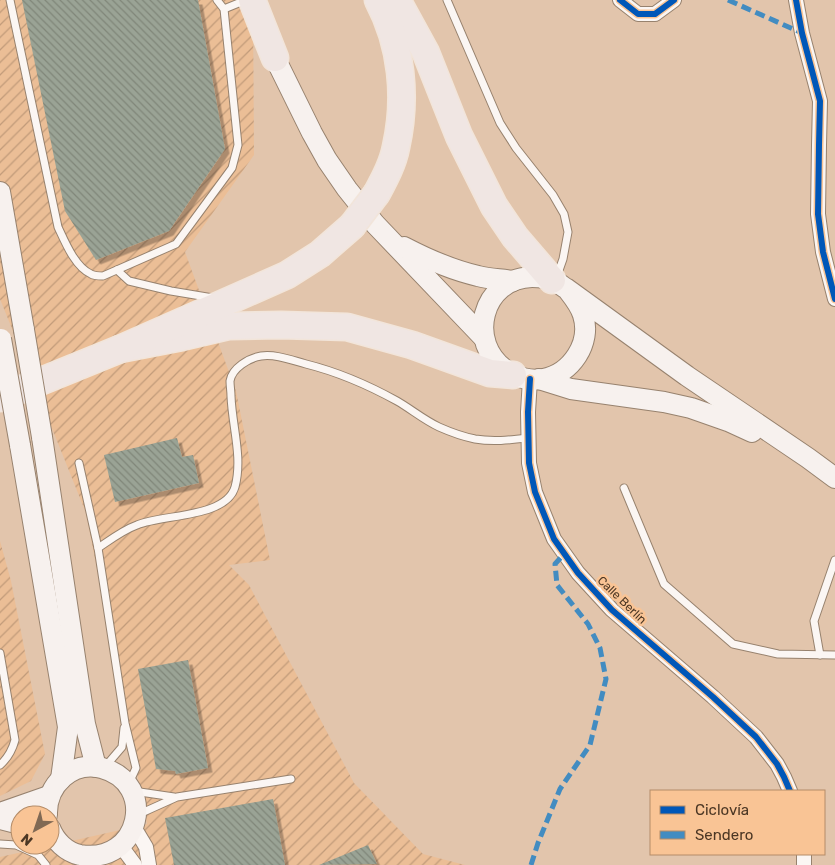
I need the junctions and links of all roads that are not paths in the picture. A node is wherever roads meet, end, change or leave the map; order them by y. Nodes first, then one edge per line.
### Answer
1 (10, 0) edge
2 (217, 0) edge
3 (246, 0) edge
4 (252, 0) edge
5 (270, 0) edge
6 (366, 0) edge
7 (378, 0) edge
8 (397, 0) edge
9 (447, 0) edge
10 (620, 0) edge
11 (674, 0) edge
12 (796, 0) edge
13 (224, 9) junction
14 (391, 29) junction
15 (274, 58) junction
16 (0, 192) edge
17 (390, 239) junction
18 (117, 270) junction
19 (513, 281) junction
20 (558, 284) junction
21 (835, 299) edge
22 (228, 301) junction
23 (6, 333) edge
24 (483, 337) junction
25 (120, 349) junction
26 (528, 378) junction
27 (0, 398) edge
28 (528, 438) junction
29 (808, 458) junction
30 (79, 463) dead end
31 (835, 478) edge
32 (624, 488) dead end
33 (98, 548) junction
34 (835, 560) edge
35 (0, 653) edge
36 (835, 655) edge
37 (820, 656) junction
38 (125, 722) junction
39 (0, 765) edge
40 (100, 768) junction
41 (61, 779) junction
42 (291, 779) dead end
43 (130, 788) junction
44 (790, 790) edge
45 (177, 797) junction
46 (51, 805) edge
47 (135, 821) junction
48 (60, 843) edge
49 (0, 844) edge
50 (114, 855) edge
51 (78, 859) edge
52 (46, 865) edge
53 (134, 865) edge
54 (149, 865) edge

1 - 18 lane
2 - 13 lane
3 - 13 lane
4 - 15 highway
5 - 15 highway
6 - 14 highway
7 - 14 highway
8 - 20 highway
9 - 20 lane
10 - 11 street
12 - 21 street
13 - 18 lane
14 - 22 highway, bridge
15 - 17 main road
16 - 23 main road
17 - 19 main road
17 - 24 main road
18 - 22 lane
19 - 20 main road
19 - 24 main road
20 - 26 main road
20 - 29 main road
22 - 25 highway
23 - 40 main road, bridge
23 - 41 main road, bridge
24 - 26 main road
25 - 26 highway
25 - 27 highway
26 - 28 street, Calle Berlín
26 - 29 main road
28 - 33 lane
28 - 44 street, Calle Berlín
29 - 31 main road
30 - 33 lane
32 - 37 lane
33 - 38 lane
34 - 37 lane
35 - 39 lane
36 - 37 lane
38 - 40 lane
38 - 43 lane
40 - 41 main road
40 - 43 main road
41 - 46 main road
42 - 45 lane
43 - 45 lane
43 - 47 main road
45 - 47 lane
47 - 50 main road
47 - 54 street
48 - 51 main road
49 - 52 lane
50 - 51 main road
50 - 53 street

